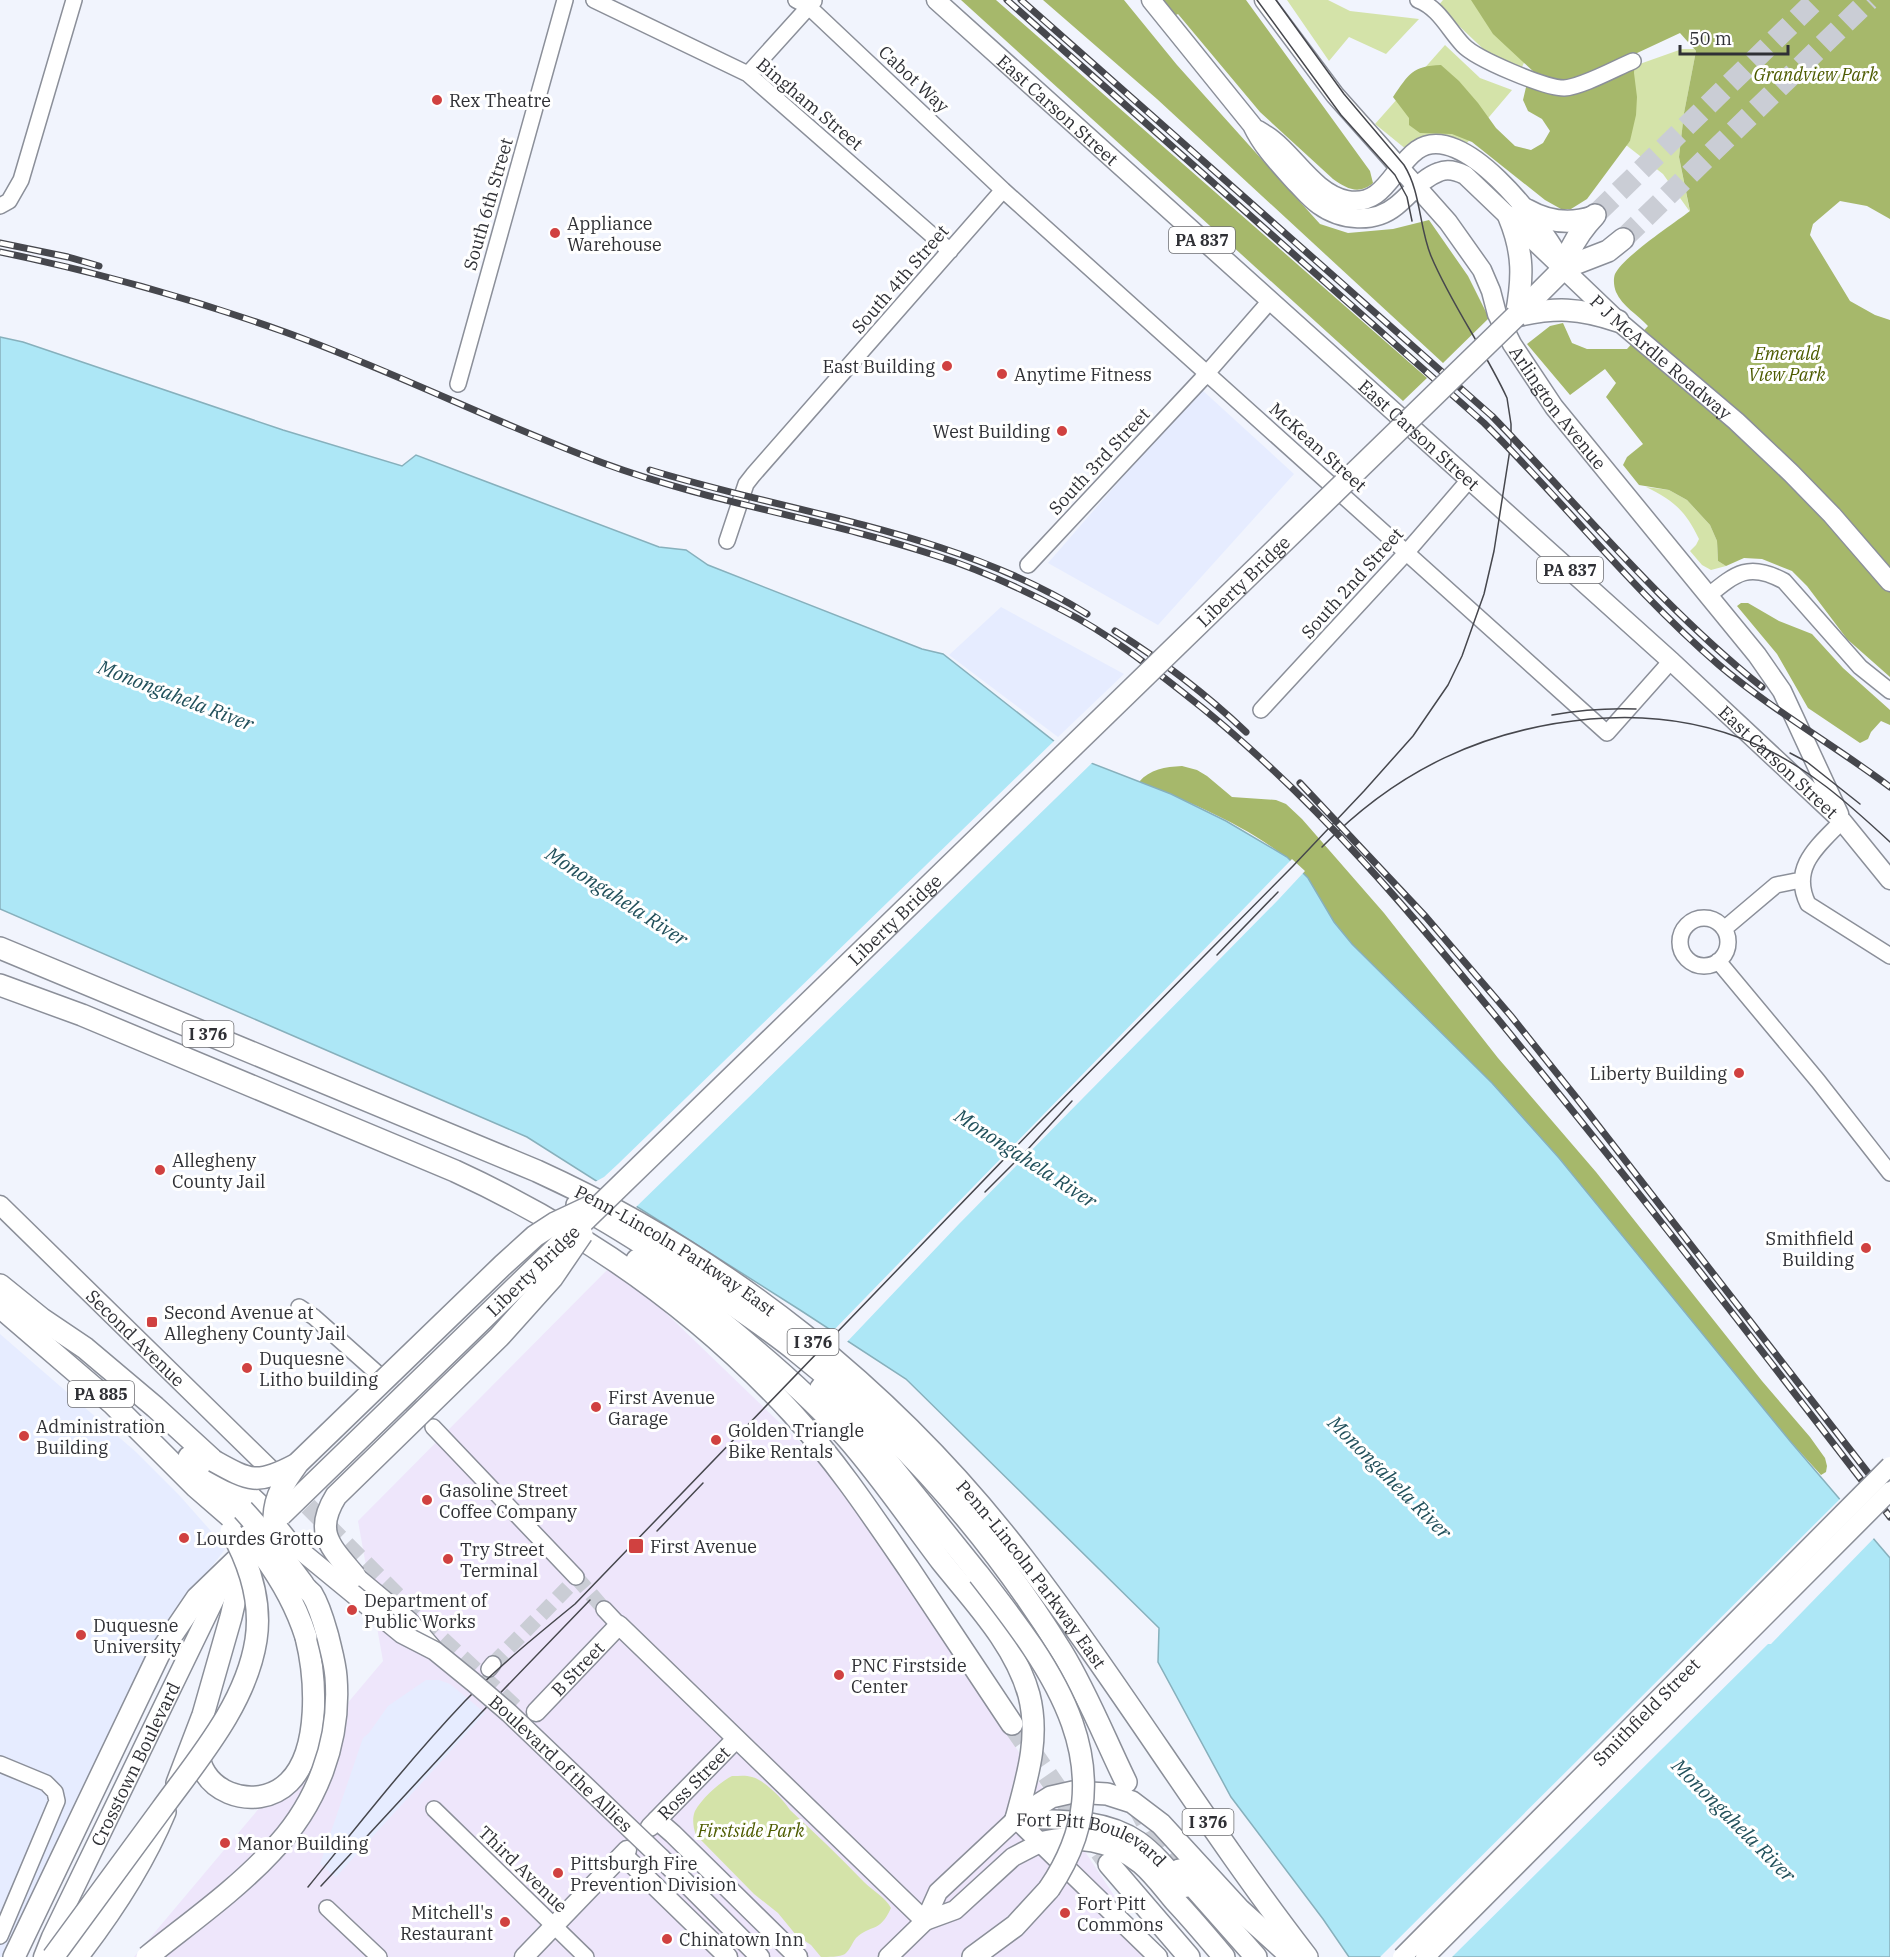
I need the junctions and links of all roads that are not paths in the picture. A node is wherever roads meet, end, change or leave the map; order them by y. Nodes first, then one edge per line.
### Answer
1 (74, 0) edge
2 (565, 0) edge
3 (594, 0) edge
4 (936, 0) edge
5 (1151, 0) edge
6 (1264, 0) edge
7 (1418, 0) edge
8 (807, 2) edge
9 (1633, 61) dead end
10 (748, 74) junction
11 (1251, 125) junction
12 (1394, 176) junction
13 (1417, 187) junction
14 (1003, 190) junction
15 (0, 206) edge
16 (1518, 214) junction
17 (1623, 238) tunnel mouth
18 (950, 251) junction
19 (1564, 268) junction
20 (1270, 301) junction
21 (1515, 316) junction
22 (1618, 321) junction
23 (1207, 373) junction
24 (458, 384) dead end
25 (1469, 480) junction
26 (727, 541) dead end
27 (1406, 553) junction
28 (1028, 566) dead end
29 (1890, 582) edge
30 (1708, 596) junction
31 (1671, 661) junction
32 (1890, 691) edge
33 (1261, 710) dead end
34 (1842, 821) junction
35 (1801, 880) junction
36 (1890, 880) edge
37 (1724, 929) junction
38 (0, 948) edge
39 (1890, 956) edge
40 (1718, 962) junction
41 (0, 985) edge
42 (416, 1121) junction
43 (1890, 1173) edge
44 (502, 1193) junction
45 (606, 1199) junction
46 (0, 1205) edge
47 (699, 1281) junction
48 (0, 1285) edge
49 (0, 1307) edge
50 (299, 1307) dead end
51 (42, 1319) junction
52 (377, 1373) tunnel mouth
53 (433, 1427) tunnel mouth
54 (214, 1461) junction
55 (298, 1463) junction
56 (1890, 1466) edge
57 (273, 1472) tunnel mouth
58 (1890, 1491) edge
59 (277, 1516) junction
60 (236, 1520) junction
61 (246, 1551) junction
62 (225, 1570) junction
63 (355, 1576) junction
64 (576, 1577) tunnel mouth
65 (604, 1609) tunnel mouth
66 (619, 1625) junction
67 (435, 1651) junction
68 (536, 1712) dead end
69 (202, 1715) junction
70 (1012, 1724) tunnel mouth
71 (736, 1738) junction
72 (0, 1764) edge
73 (1126, 1782) tunnel mouth
74 (434, 1809) dead end
75 (1016, 1820) junction
76 (1040, 1843) junction
77 (1109, 1864) tunnel mouth
78 (1176, 1873) junction
79 (327, 1908) dead end
80 (925, 1921) junction
81 (554, 1926) junction
82 (0, 1936) edge
83 (14, 1957) edge
84 (43, 1957) edge
85 (53, 1957) edge
86 (77, 1957) edge
87 (147, 1957) edge
88 (379, 1957) edge
89 (524, 1957) edge
90 (586, 1957) edge
91 (728, 1957) edge
92 (760, 1957) edge
93 (798, 1957) edge
94 (888, 1957) edge
95 (973, 1957) edge
96 (1158, 1957) edge
97 (1189, 1957) edge
98 (1224, 1957) edge
99 (1247, 1957) edge
100 (1256, 1957) edge
101 (1292, 1957) edge
102 (1307, 1957) edge
103 (1402, 1957) edge
104 (1425, 1957) edge

1 - 15 street
2 - 24 street, South 6th Street
3 - 10 street, Bingham Street
4 - 20 main road, East Carson Street / PA 837
5 - 11 main road
6 - 12 main road, Arlington Avenue
7 - 9 street
8 - 10 street
8 - 14 street, Cabot Way
10 - 18 street, Bingham Street
11 - 12 main road
11 - 13 main road
12 - 13 main road, Arlington Avenue
12 - 16 main road
13 - 16 main road
13 - 30 main road, Arlington Avenue
14 - 18 street, South 4th Street
14 - 23 street, McKean Street
16 - 19 main road, P J McArdle Roadway
16 - 19 highway
16 - 21 highway
17 - 19 highway
18 - 26 street, South 4th Street
19 - 21 highway, Liberty Bridge
19 - 22 main road, P J McArdle Roadway
20 - 23 street, South 3rd Street
20 - 25 main road, East Carson Street / PA 837
21 - 22 highway
21 - 45 highway, Liberty Bridge, bridge
22 - 29 main road, P J McArdle Roadway
23 - 27 street, McKean Street
23 - 28 street, South 3rd Street
25 - 27 street, South 2nd Street
25 - 31 main road, East Carson Street / PA 837
27 - 31 street, McKean Street
27 - 33 street, South 2nd Street
30 - 32 street
30 - 34 main road, Arlington Avenue
31 - 34 main road, East Carson Street / PA 837
34 - 35 street
34 - 36 main road, East Carson Street / PA 837
35 - 37 street
35 - 39 street
37 - 40 street
37 - 40 street
38 - 42 highway, Penn-Lincoln Parkway East / I 376
40 - 43 street
41 - 44 highway, I 376
42 - 47 highway
42 - 102 highway, Penn-Lincoln Parkway East / I 376
44 - 70 highway, I 376
44 - 75 highway
45 - 55 highway, bridge
45 - 59 highway, Liberty Bridge, bridge
45 - 63 highway, bridge
46 - 57 main road, Second Avenue
47 - 73 highway
47 - 95 highway, bridge
48 - 51 highway, Boulevard of the Allies
49 - 60 highway, PA 885
50 - 52 street
51 - 54 highway, Boulevard of the Allies
51 - 60 highway
53 - 64 street
54 - 55 highway, bridge
54 - 59 main road, Boulevard of the Allies, bridge
55 - 59 highway, bridge
56 - 103 main road, Smithfield Street, bridge
58 - 104 main road, Smithfield Street, bridge
59 - 61 highway, Liberty Bridge
59 - 63 main road, Boulevard of the Allies, bridge
59 - 67 main road, Boulevard of the Allies, bridge
60 - 69 highway, bridge
60 - 85 highway, bridge
60 - 87 highway, bridge
61 - 62 highway, Liberty Bridge
61 - 69 highway
62 - 83 highway, Liberty Bridge
62 - 84 main road, Crosstown Boulevard
63 - 67 main road, Boulevard of the Allies, bridge
65 - 66 street
66 - 68 main road, B Street
66 - 71 main road
67 - 92 main road, Boulevard of the Allies, bridge
69 - 86 highway, bridge
71 - 80 main road
71 - 93 main road, Ross Street
72 - 82 street
74 - 81 street, Third Avenue
75 - 76 main road, Fort Pitt Boulevard
75 - 78 main road, Fort Pitt Boulevard
75 - 80 main road
75 - 101 highway
76 - 80 main road
76 - 96 main road, Fort Pitt Boulevard
76 - 98 highway
77 - 97 highway
78 - 99 main road, Fort Pitt Boulevard
78 - 100 highway
79 - 88 street
80 - 94 main road
81 - 89 main road
81 - 90 street, Third Avenue
81 - 91 main road

